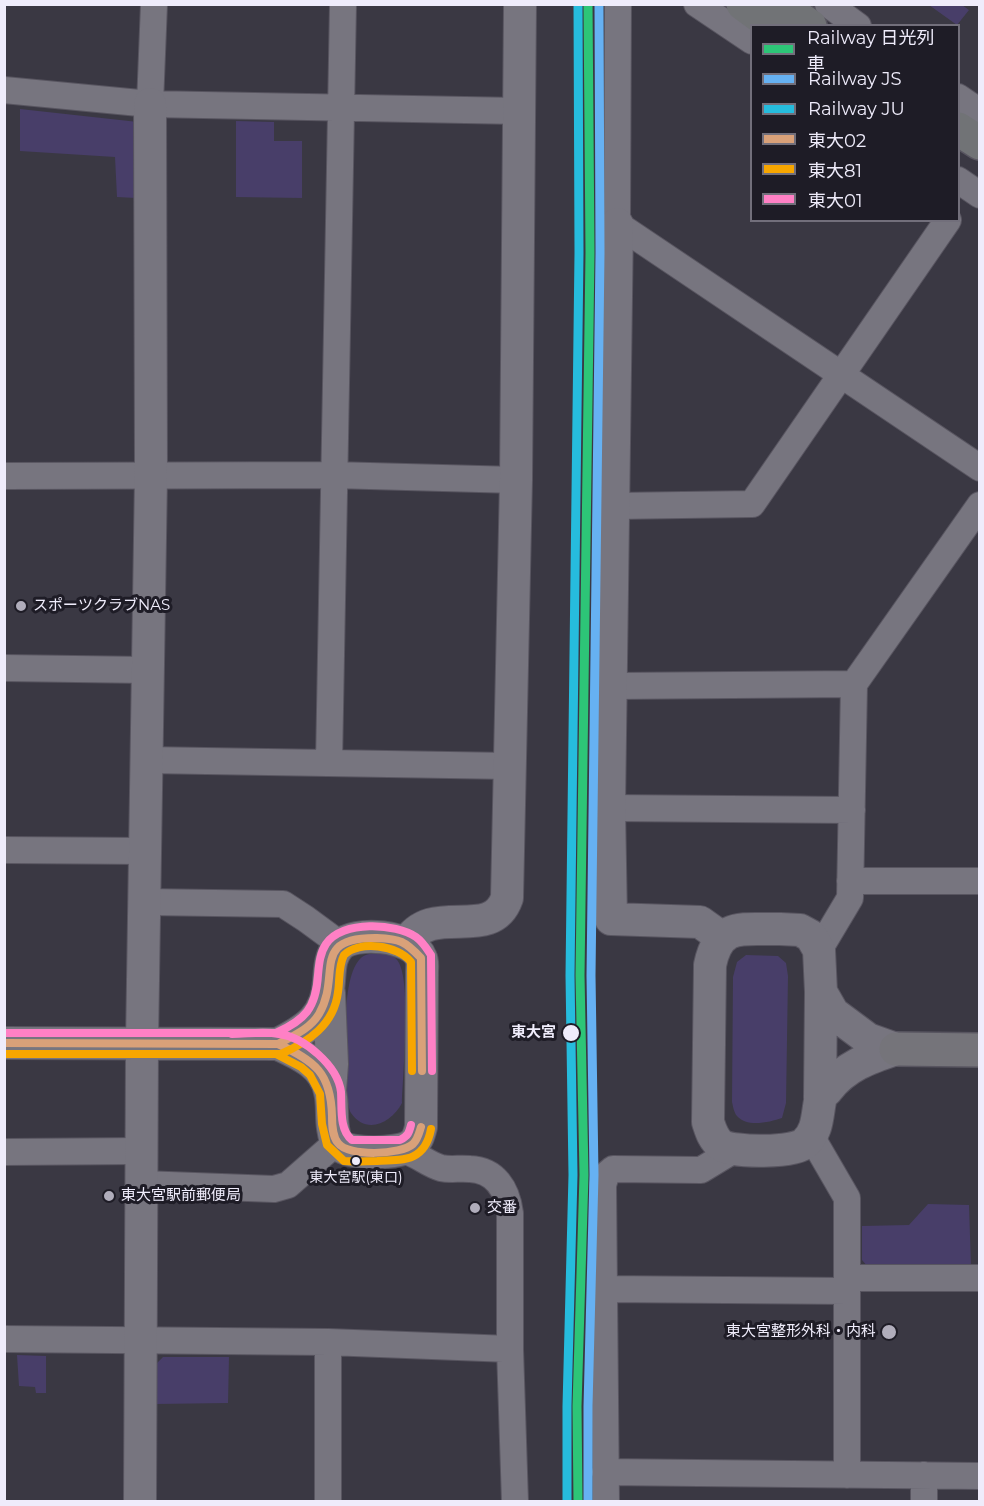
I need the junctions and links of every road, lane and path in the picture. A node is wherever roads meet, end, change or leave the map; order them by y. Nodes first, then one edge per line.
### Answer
1 (154, 4) edge
2 (343, 4) edge
3 (520, 4) edge
4 (618, 4) edge
5 (697, 4) edge
6 (743, 4) edge
7 (779, 4) edge
8 (828, 4) edge
9 (771, 24) edge
10 (807, 24) edge
11 (855, 24) edge
12 (750, 40) edge
13 (4, 90) edge
14 (960, 98) edge
15 (150, 104) junction
16 (342, 108) junction
17 (519, 111) junction
18 (979, 112) edge
19 (960, 130) edge
20 (980, 143) edge
21 (960, 158) edge
22 (969, 187) edge
23 (947, 222) edge
24 (617, 224) junction
25 (841, 374) junction
26 (980, 468) edge
27 (333, 475) junction
28 (4, 476) edge
29 (151, 476) junction
30 (516, 480) junction
31 (980, 505) edge
32 (614, 506) junction
33 (4, 668) edge
34 (147, 670) junction
35 (854, 684) junction
36 (611, 686) junction
37 (146, 760) junction
38 (329, 763) junction
39 (509, 766) junction
40 (609, 807) junction
41 (852, 810) junction
42 (4, 850) edge
43 (145, 851) junction
44 (850, 881) junction
45 (980, 881) edge
46 (145, 902) junction
47 (721, 937) junction
48 (340, 944) junction
49 (407, 944) junction
50 (819, 950) junction
51 (329, 984) junction
52 (821, 992) junction
53 (4, 1042) edge
54 (142, 1043) junction
55 (278, 1044) junction
56 (896, 1049) junction
57 (980, 1050) edge
58 (330, 1091) junction
59 (820, 1098) junction
60 (811, 1136) junction
61 (337, 1142) junction
62 (402, 1150) junction
63 (734, 1150) junction
64 (142, 1151) junction
65 (4, 1152) edge
66 (142, 1184) junction
67 (980, 1278) edge
68 (847, 1284) junction
69 (604, 1289) junction
70 (4, 1339) edge
71 (141, 1339) junction
72 (328, 1342) junction
73 (510, 1349) junction
74 (605, 1472) junction
75 (847, 1475) junction
76 (924, 1476) junction
77 (980, 1476) edge
78 (140, 1502) edge
79 (328, 1502) edge
80 (515, 1502) edge
81 (606, 1502) edge
82 (924, 1502) edge

1 - 15 street
2 - 16 street
3 - 17 street
4 - 24 street
5 - 12 street
6 - 9 main road
7 - 10 main road
8 - 11 street
13 - 15 street
14 - 18 street
15 - 16 street
15 - 29 street
16 - 17 street
16 - 27 street
17 - 30 street
19 - 20 main road
21 - 22 main road
23 - 25 street
24 - 25 street
24 - 32 street
25 - 26 street
25 - 32 street
27 - 29 street
27 - 30 street
27 - 38 street
28 - 29 street
29 - 34 street
30 - 39 street
31 - 35 street
32 - 36 street
33 - 34 street
34 - 37 street
35 - 36 street
35 - 41 street
36 - 40 street
37 - 38 street
37 - 43 street
38 - 39 street
39 - 49 street
40 - 41 street
40 - 47 street
41 - 44 street
42 - 43 street
43 - 46 street
44 - 45 street
44 - 50 street
46 - 48 street
46 - 54 street
47 - 50 street
47 - 63 street
48 - 49 street
48 - 51 street
49 - 62 street
50 - 52 street
51 - 55 street
51 - 58 street
52 - 56 street
52 - 59 street
53 - 54 street
54 - 55 street
54 - 64 street
55 - 58 street
56 - 57 main road
56 - 59 street
58 - 61 street
59 - 60 street
60 - 63 street
60 - 68 street
61 - 62 street
61 - 66 street
62 - 73 street
63 - 69 street
64 - 65 street
64 - 66 street
66 - 71 street
67 - 68 street
68 - 69 street
68 - 75 street
69 - 74 street
70 - 71 street
71 - 72 street
71 - 78 street
72 - 73 street
72 - 79 street
73 - 80 street
74 - 75 street
74 - 81 street
75 - 76 street
76 - 77 street
76 - 82 street

